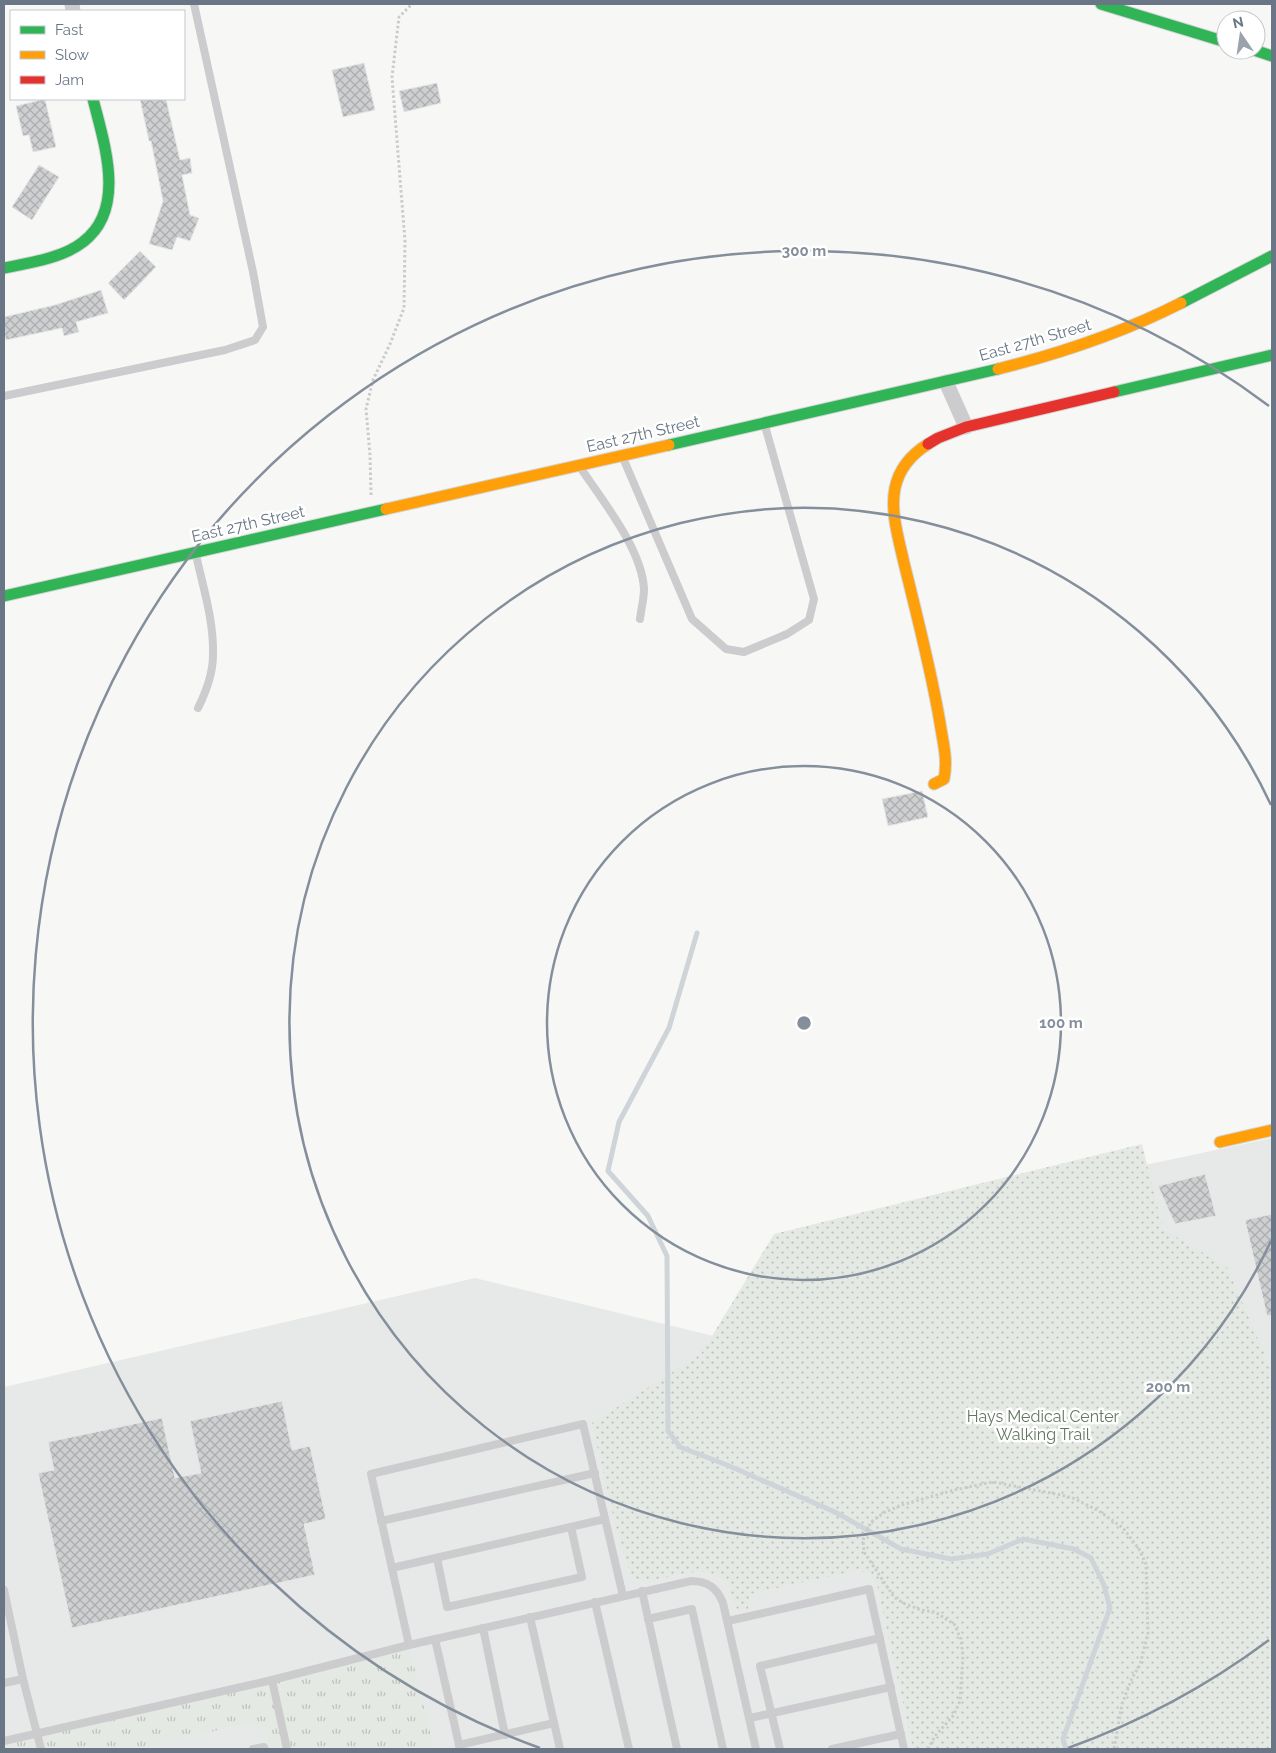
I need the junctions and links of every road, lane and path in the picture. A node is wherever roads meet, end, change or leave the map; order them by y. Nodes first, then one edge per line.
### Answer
1 (194, 4) edge
2 (412, 4) edge
3 (1101, 4) edge
4 (1216, 39) edge
5 (93, 100) edge
6 (1272, 256) edge
7 (4, 268) edge
8 (1272, 355) edge
9 (946, 382) junction
10 (4, 396) edge
11 (764, 423) junction
12 (966, 426) junction
13 (622, 456) junction
14 (579, 466) junction
15 (371, 513) junction
16 (196, 552) junction
17 (4, 596) edge
18 (640, 619) dead end
19 (198, 708) dead end
20 (934, 784) dead end
21 (1272, 1130) edge
22 (1220, 1142) dead end
23 (595, 1473) junction
24 (605, 1519) junction
25 (381, 1521) junction
26 (571, 1527) junction
27 (437, 1558) junction
28 (392, 1568) junction
29 (4, 1590) edge
30 (642, 1591) junction
31 (622, 1596) junction
32 (595, 1602) junction
33 (530, 1617) junction
34 (648, 1619) junction
35 (728, 1621) junction
36 (483, 1628) junction
37 (880, 1638) junction
38 (435, 1639) junction
39 (409, 1645) junction
40 (23, 1679) junction
41 (272, 1680) junction
42 (4, 1683) edge
43 (891, 1686) junction
44 (771, 1714) junction
45 (750, 1718) junction
46 (554, 1723) junction
47 (38, 1733) junction
48 (505, 1734) junction
49 (901, 1734) junction
50 (4, 1741) edge
51 (459, 1747) edge
52 (42, 1749) edge
53 (253, 1749) edge
54 (264, 1749) edge
55 (287, 1749) edge
56 (560, 1749) edge
57 (629, 1749) edge
58 (677, 1749) edge
59 (723, 1749) edge
60 (756, 1749) edge
61 (780, 1749) edge
62 (832, 1749) edge
63 (904, 1749) edge
64 (928, 1749) edge
65 (1114, 1749) edge

1 - 10 lane
2 - 15 path
3 - 4 main road
5 - 7 main road
6 - 9 main road, East 27th Street
8 - 12 main road
9 - 11 main road, East 27th Street
9 - 12 street
11 - 13 main road, East 27th Street
11 - 13 lane
12 - 20 main road
13 - 14 main road, East 27th Street
14 - 15 main road, East 27th Street
14 - 18 lane
15 - 16 main road, East 27th Street
16 - 17 main road, East 27th Street
16 - 19 lane
21 - 22 main road
23 - 24 lane
23 - 25 lane
23 - 25 lane
24 - 26 lane
24 - 31 lane
25 - 28 lane
26 - 27 lane
26 - 27 lane
27 - 28 lane
28 - 39 lane
29 - 40 lane
30 - 31 lane
30 - 34 lane
30 - 35 lane
31 - 32 lane
32 - 33 lane
32 - 57 lane
33 - 36 lane
33 - 46 lane
34 - 58 lane
34 - 59 lane
35 - 37 lane
35 - 45 lane
36 - 38 lane
36 - 48 lane
37 - 43 lane
37 - 44 lane
38 - 39 lane
38 - 51 lane
39 - 41 lane
40 - 42 lane
40 - 47 lane
41 - 47 lane
41 - 55 lane
43 - 44 lane
43 - 49 lane
44 - 45 lane
44 - 61 lane
45 - 60 lane
46 - 48 lane
46 - 56 lane
47 - 50 lane
47 - 52 lane
48 - 51 lane
49 - 62 lane
49 - 63 lane
53 - 54 lane
64 - 65 path

